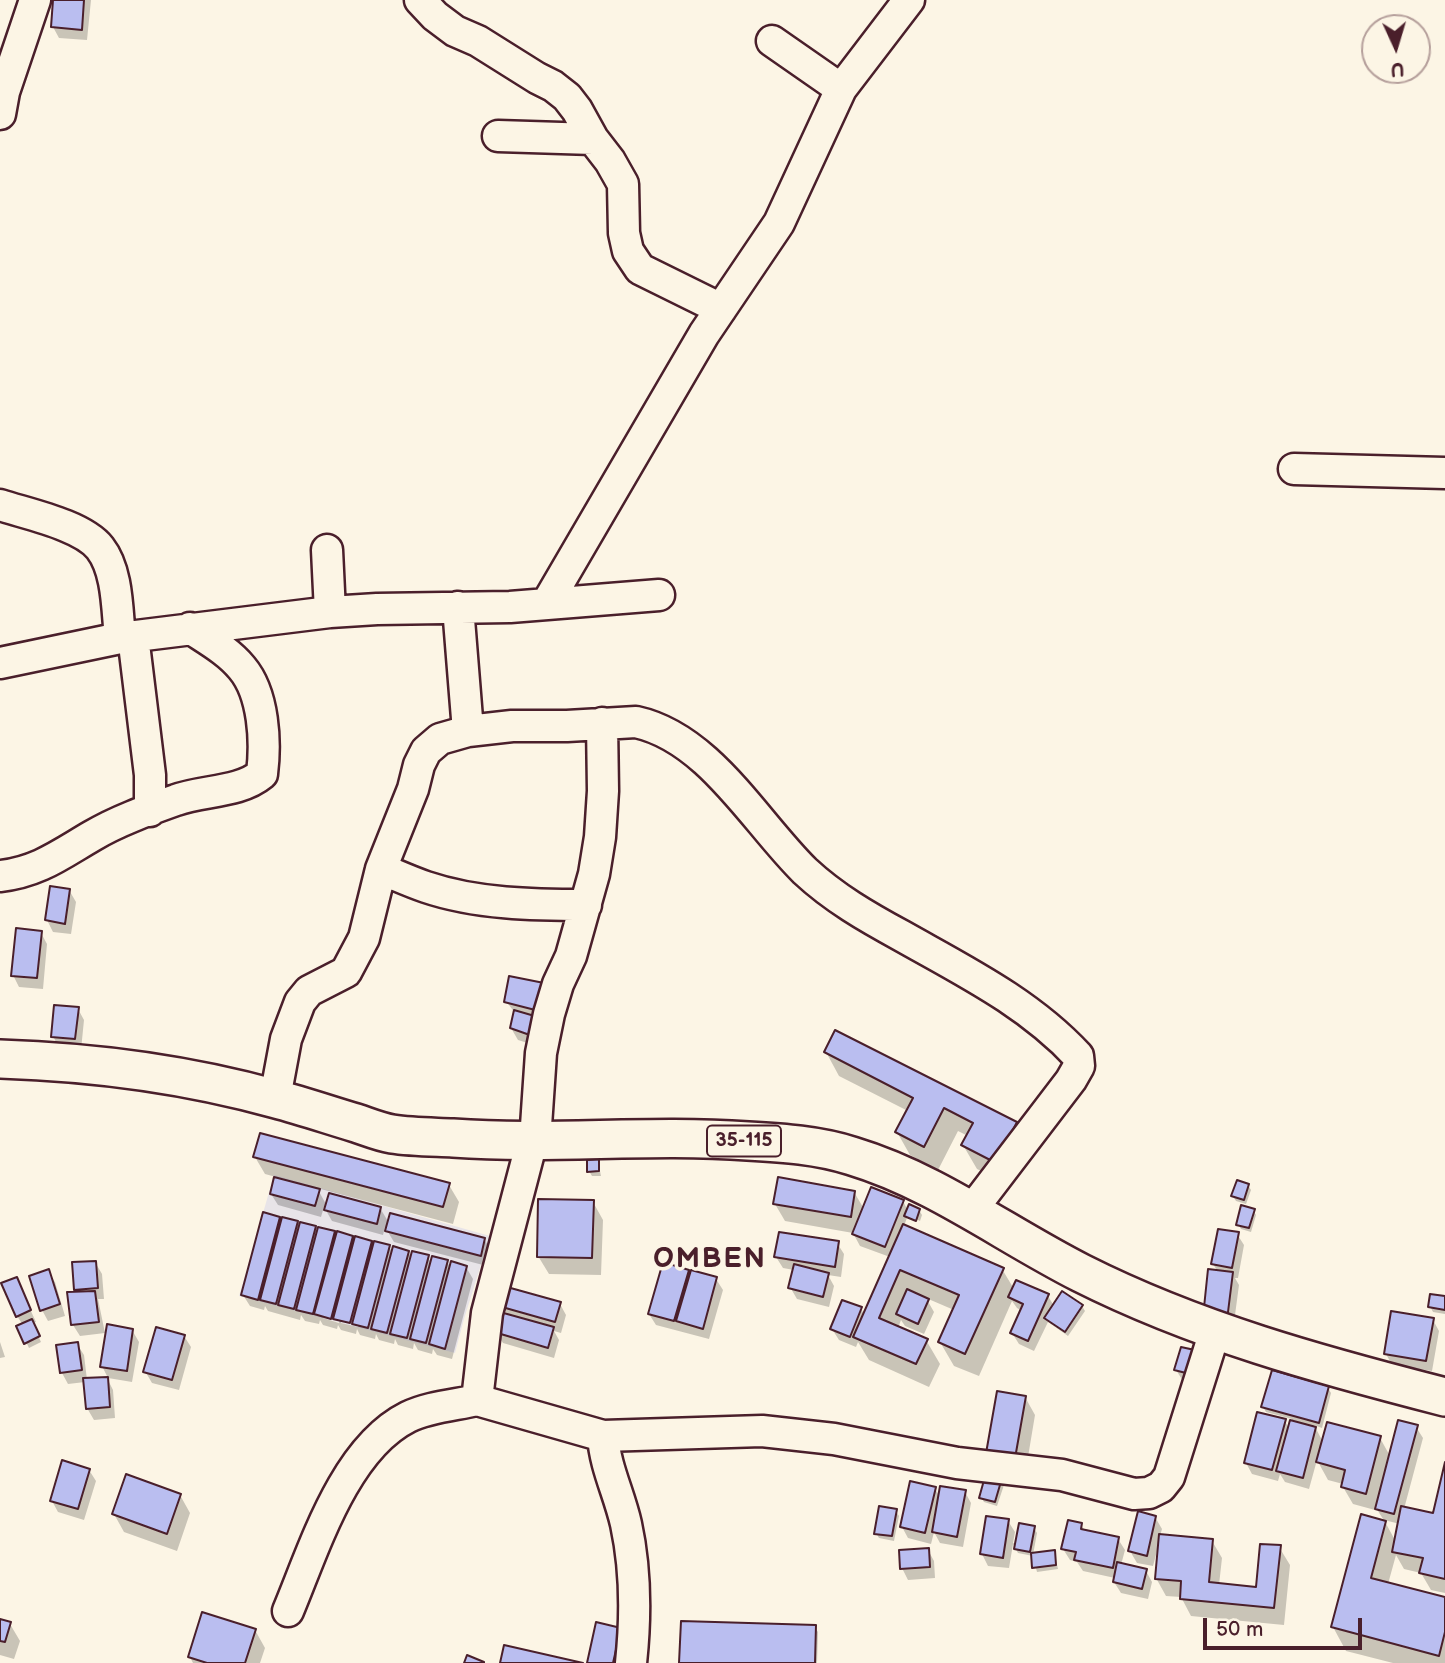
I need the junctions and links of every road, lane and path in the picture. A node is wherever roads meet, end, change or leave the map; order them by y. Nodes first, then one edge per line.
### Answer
1 (35, 0) edge
2 (420, 0) edge
3 (908, 0) edge
4 (772, 41) dead end
5 (841, 89) junction
6 (0, 114) edge
7 (498, 135) dead end
8 (593, 139) junction
9 (721, 309) junction
10 (1294, 469) dead end
11 (1445, 473) edge
12 (0, 505) edge
13 (327, 550) dead end
14 (659, 595) dead end
15 (547, 603) junction
16 (458, 607) junction
17 (330, 612) junction
18 (190, 628) junction
19 (126, 637) junction
20 (0, 663) edge
21 (602, 723) junction
22 (468, 731) junction
23 (150, 811) junction
24 (381, 869) junction
25 (0, 876) edge
26 (586, 905) junction
27 (0, 1059) edge
28 (275, 1098) junction
29 (532, 1141) junction
30 (971, 1211) junction
31 (1215, 1331) junction
32 (1445, 1397) edge
33 (477, 1400) junction
34 (603, 1436) junction
35 (288, 1611) dead end
36 (631, 1663) edge

1 - 6 street
2 - 8 street
3 - 5 street
4 - 5 street
5 - 9 street
7 - 8 street
8 - 9 street
9 - 15 street
10 - 11 street
12 - 19 street
13 - 17 street
14 - 15 street
15 - 16 street
16 - 17 street
16 - 22 street
17 - 18 street
18 - 19 street
18 - 23 street
19 - 20 street
19 - 23 street
21 - 22 street
21 - 26 street
21 - 30 street
22 - 24 street
23 - 25 street
24 - 26 street
24 - 28 street
26 - 29 street
27 - 28 main road, 35-115
28 - 29 main road, 35-115
29 - 30 main road, 35-115
29 - 33 street
30 - 31 main road, 35-115
31 - 32 main road, 35-115
31 - 34 street
33 - 34 street
33 - 35 street
34 - 36 street

